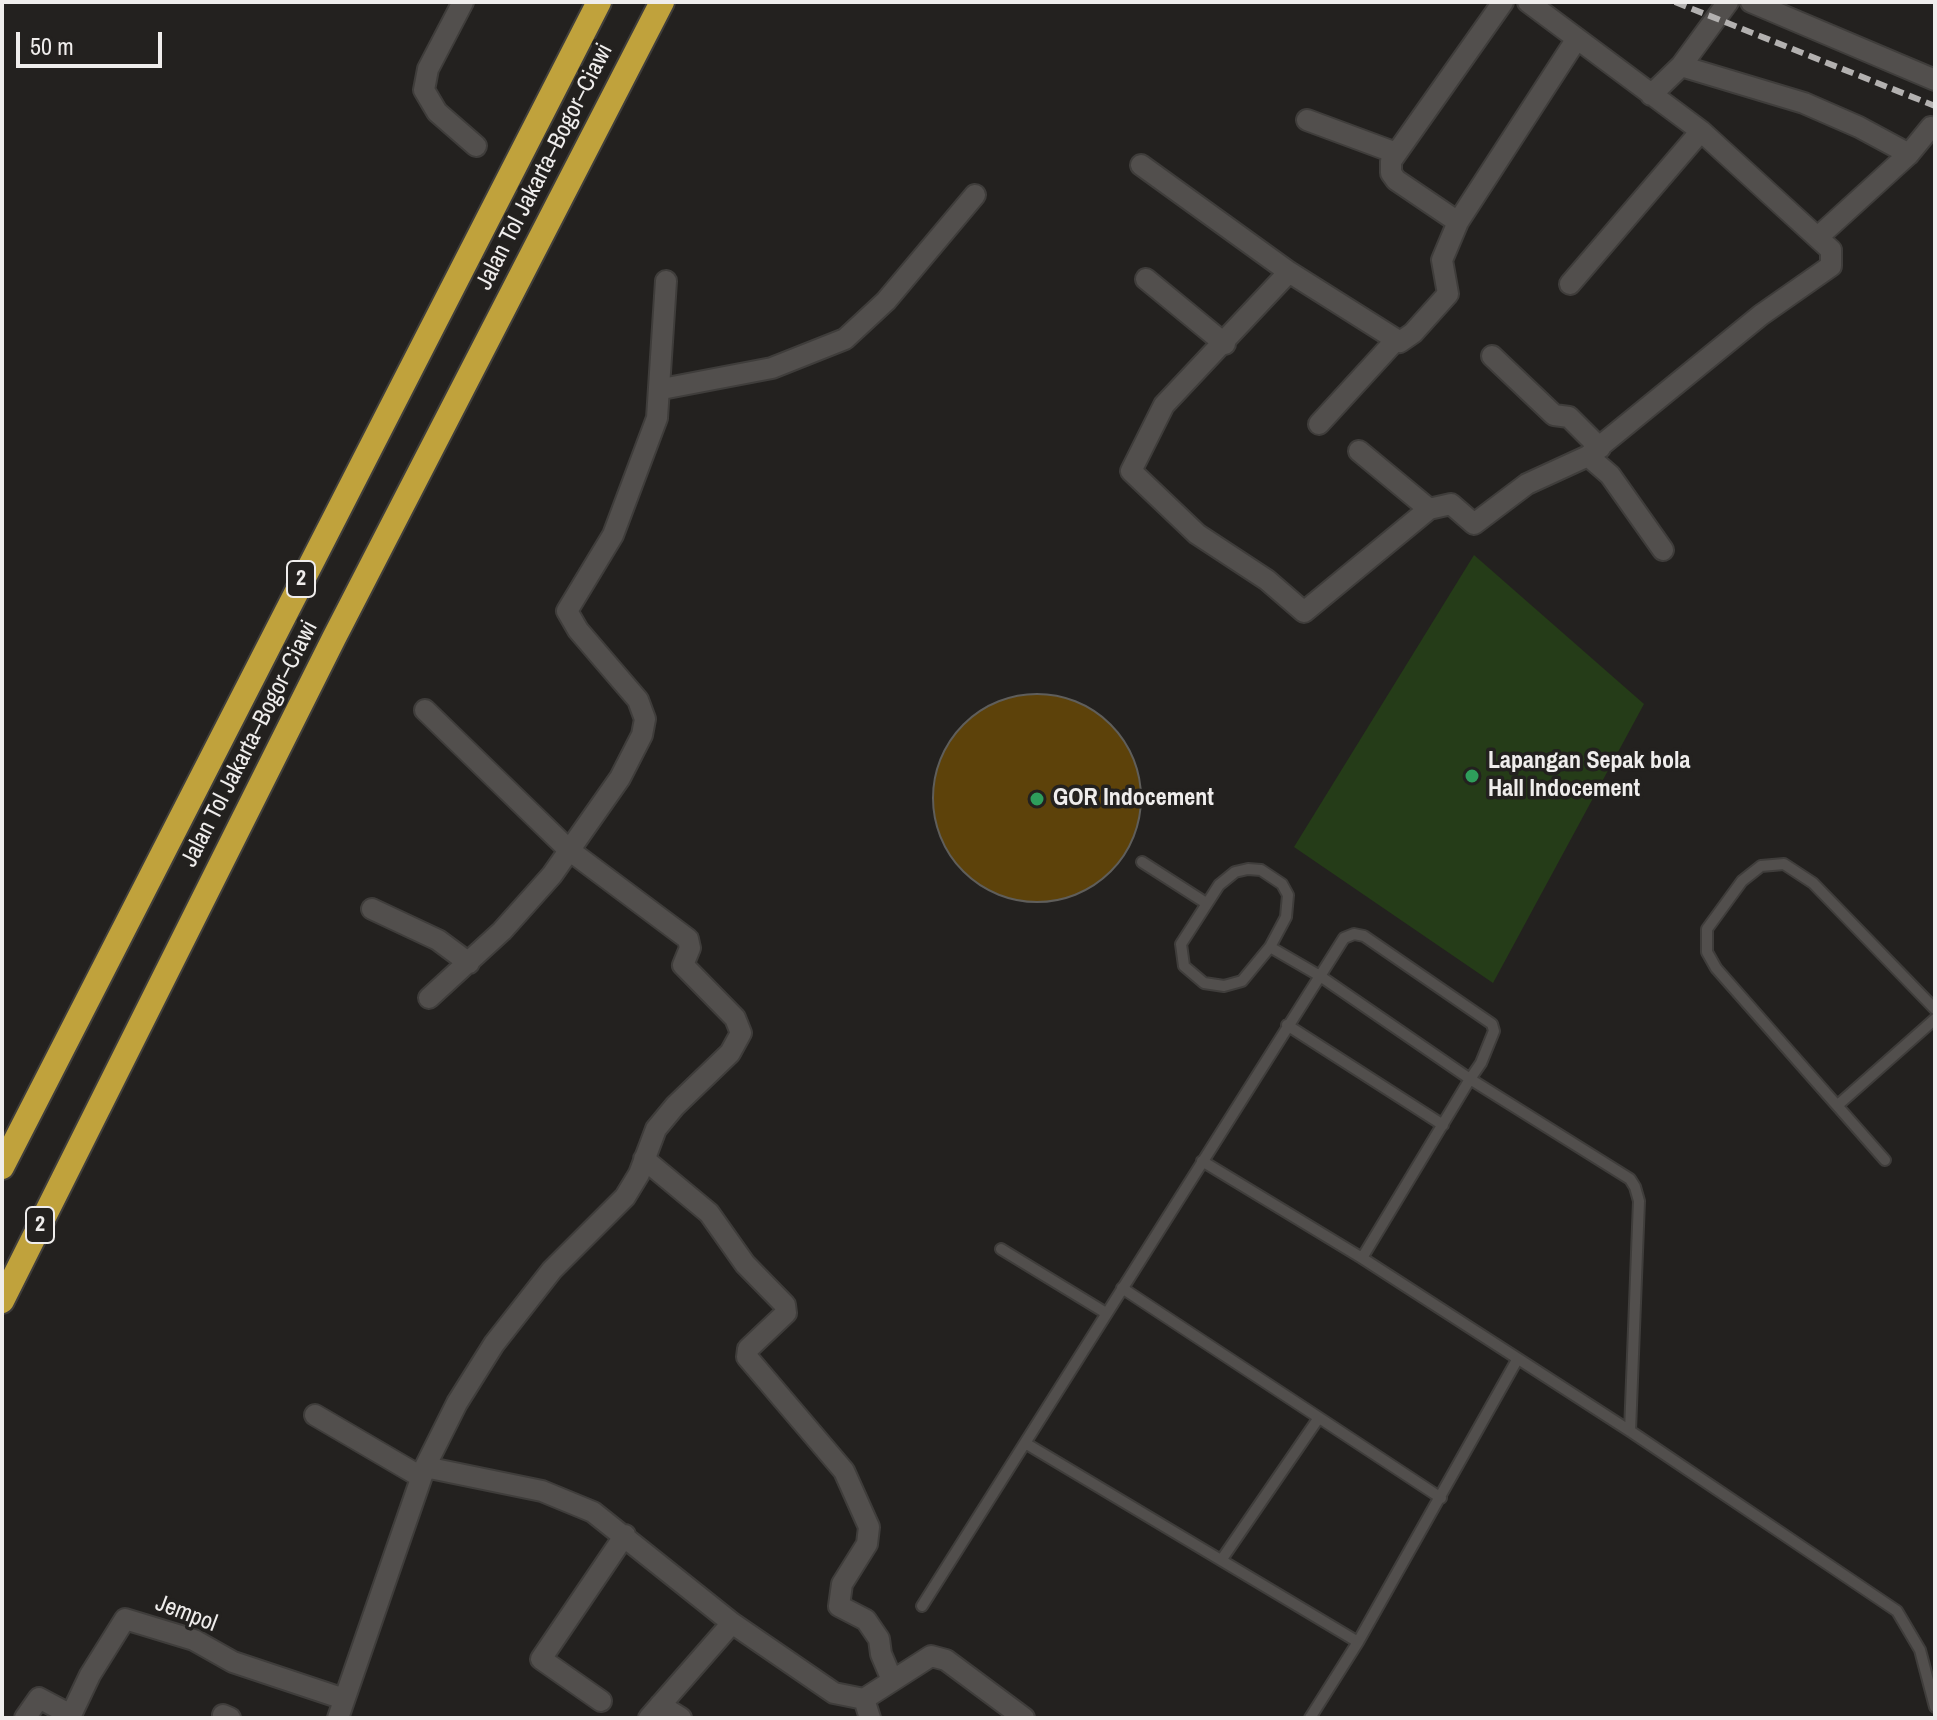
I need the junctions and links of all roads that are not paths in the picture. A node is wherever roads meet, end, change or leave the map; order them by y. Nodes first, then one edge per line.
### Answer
1 (463, 2) edge
2 (599, 2) edge
3 (662, 2) edge
4 (1503, 2) edge
5 (1528, 2) edge
6 (1728, 2) edge
7 (1751, 2) edge
8 (1576, 40) junction
9 (1681, 66) junction
10 (1935, 80) edge
11 (1651, 95) junction
12 (1307, 120) dead end
13 (1931, 127) dead end
14 (1701, 131) junction
15 (476, 146) dead end
16 (1396, 153) junction
17 (1909, 154) junction
18 (1141, 165) dead end
19 (975, 195) dead end
20 (1458, 222) junction
21 (1818, 237) junction
22 (1289, 272) junction
23 (1146, 279) dead end
24 (666, 281) dead end
25 (1570, 284) dead end
26 (1395, 341) junction
27 (1225, 344) junction
28 (1492, 356) dead end
29 (662, 389) junction
30 (1319, 424) dead end
31 (1359, 451) dead end
32 (1594, 452) junction
33 (1429, 509) junction
34 (1663, 550) dead end
35 (425, 710) dead end
36 (569, 850) junction
37 (1142, 862) dead end
38 (1206, 903) junction
39 (372, 909) dead end
40 (1270, 947) junction
41 (469, 963) junction
42 (1320, 976) junction
43 (429, 998) dead end
44 (1935, 1009) edge
45 (1935, 1019) edge
46 (1287, 1025) junction
47 (1470, 1079) junction
48 (1839, 1104) junction
49 (1443, 1125) junction
50 (644, 1159) junction
51 (1885, 1160) dead end
52 (1202, 1161) junction
53 (2, 1167) edge
54 (1001, 1249) dead end
55 (1362, 1258) junction
56 (1122, 1288) junction
57 (2, 1301) edge
58 (1106, 1313) junction
59 (1517, 1360) junction
60 (315, 1415) dead end
61 (1318, 1419) junction
62 (1630, 1431) junction
63 (1025, 1443) junction
64 (423, 1472) junction
65 (1441, 1498) junction
66 (625, 1535) junction
67 (1222, 1559) junction
68 (922, 1606) dead end
69 (732, 1623) junction
70 (1358, 1642) junction
71 (892, 1680) junction
72 (601, 1701) dead end
73 (1935, 1707) edge
74 (341, 1708) edge
75 (867, 1708) edge
76 (655, 1711) edge
77 (25, 1718) edge
78 (681, 1718) edge
79 (1024, 1718) edge
80 (1310, 1718) edge

1 - 15 street
2 - 53 highway, Jalan Tol Jakarta–Bogor–Ciawi / 2
3 - 57 highway, Jalan Tol Jakarta–Bogor–Ciawi / 2
4 - 16 street
5 - 8 street
6 - 9 street
7 - 10 street
8 - 11 street
8 - 20 street
9 - 11 street
9 - 17 street
11 - 14 street
12 - 16 street
13 - 17 street
14 - 21 street
14 - 25 street
16 - 20 street
17 - 21 street
18 - 22 street
19 - 29 street
20 - 26 street
21 - 32 street
22 - 26 street
22 - 27 street
23 - 27 street
24 - 29 street
26 - 30 street
27 - 33 street
28 - 32 street
29 - 36 street
31 - 33 street
32 - 33 street
32 - 34 street
35 - 36 street
36 - 41 street
36 - 50 street
37 - 38 lane
38 - 40 lane
38 - 40 lane
39 - 41 street
40 - 42 lane
41 - 43 street
42 - 46 lane
42 - 47 lane
42 - 47 lane
44 - 48 lane
45 - 48 lane
46 - 49 lane
46 - 52 lane
47 - 49 lane
47 - 62 lane
48 - 51 lane
49 - 55 lane
50 - 64 street
50 - 71 street
52 - 55 lane
52 - 56 lane
54 - 58 lane
55 - 59 lane
56 - 58 lane
56 - 61 lane
58 - 63 lane
59 - 62 lane
59 - 65 lane
60 - 64 street
61 - 65 lane
61 - 67 lane
62 - 73 lane
63 - 67 lane
63 - 68 lane
64 - 66 street
64 - 74 street
65 - 70 lane
66 - 69 street
66 - 72 street
67 - 70 lane
69 - 75 street
69 - 76 street
70 - 80 lane
71 - 75 street
71 - 79 street
74 - 77 street, Jempol
76 - 78 street

